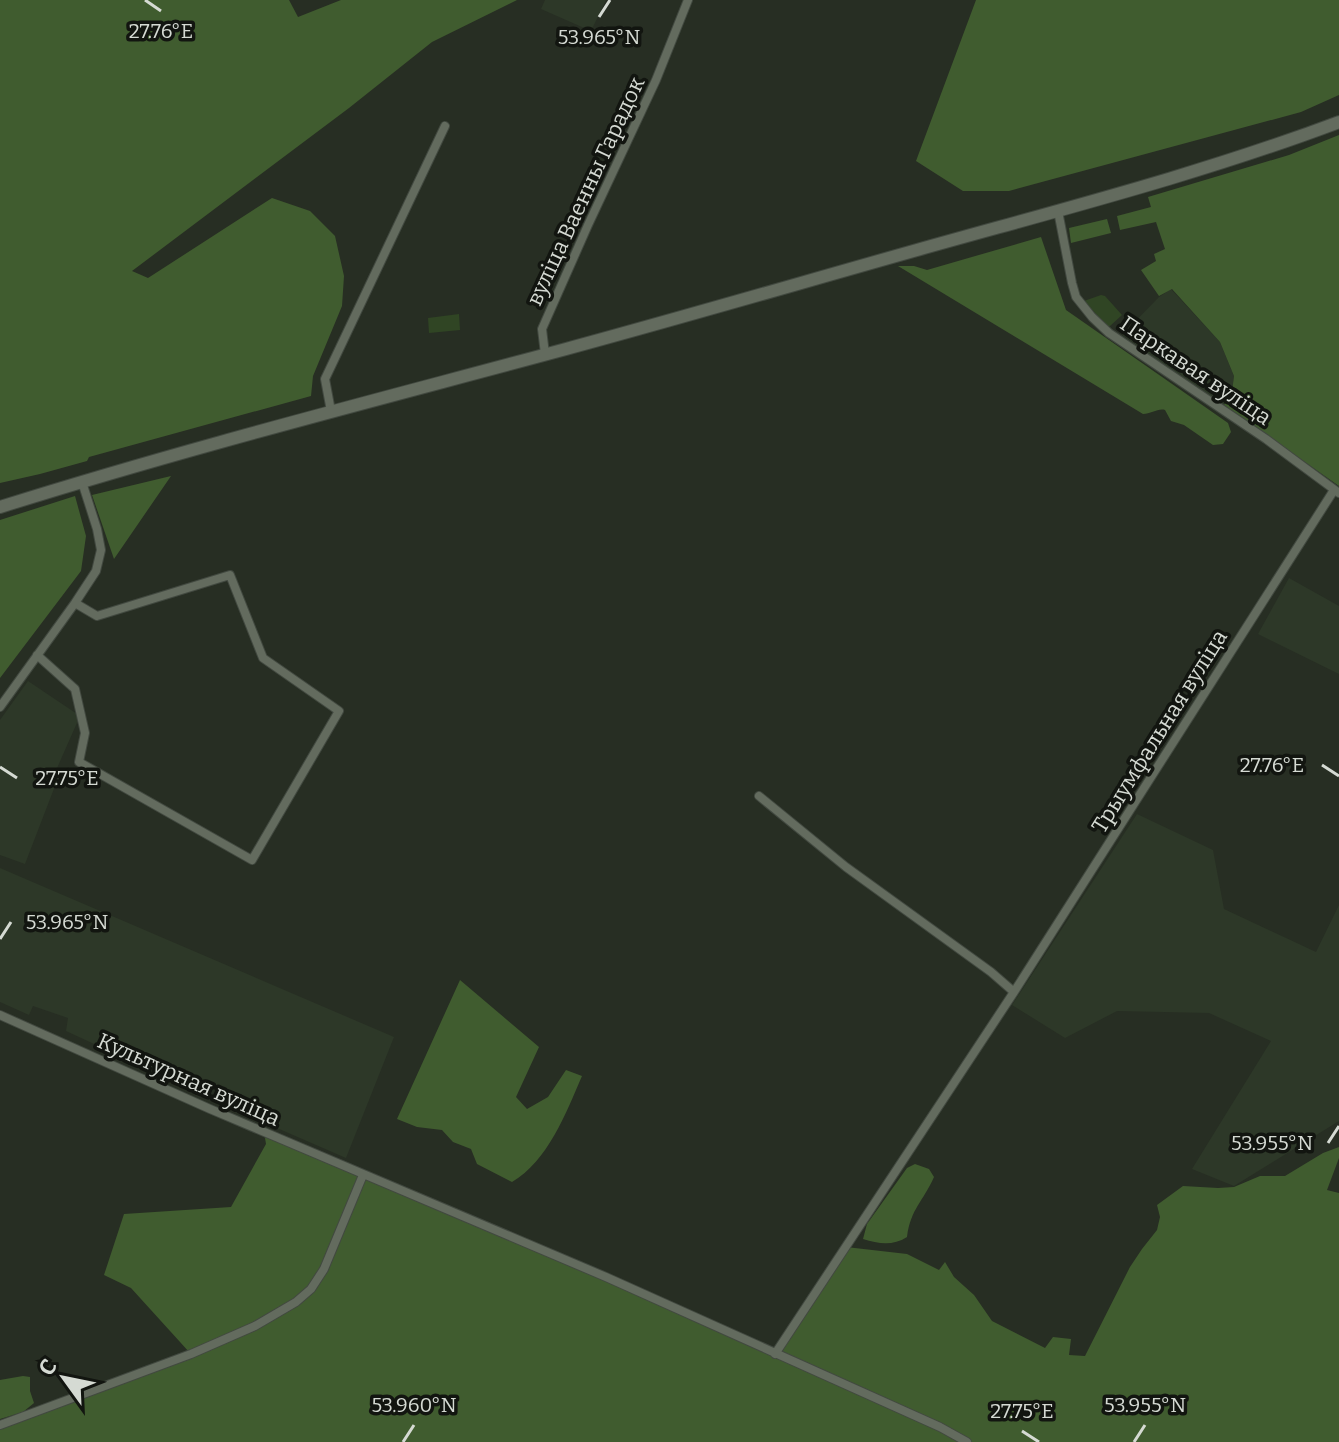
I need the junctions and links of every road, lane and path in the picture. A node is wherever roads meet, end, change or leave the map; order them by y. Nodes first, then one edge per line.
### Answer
1 (688, 0) edge
2 (1339, 122) edge
3 (445, 126) dead end
4 (1058, 211) junction
5 (545, 354) junction
6 (331, 411) junction
7 (82, 482) junction
8 (1337, 491) edge
9 (0, 507) edge
10 (75, 603) junction
11 (37, 655) junction
12 (0, 707) edge
13 (759, 796) dead end
14 (1014, 992) junction
15 (0, 1015) edge
16 (363, 1175) junction
17 (775, 1354) junction
18 (0, 1425) edge
19 (967, 1442) edge

1 - 5 street, вуліца Ваенны Гарадок
2 - 4 main road
3 - 6 street
4 - 5 main road
4 - 8 street, Паркавая вуліца
5 - 6 main road
6 - 7 main road
7 - 9 main road
7 - 10 street
8 - 14 street, Трыумфальная вуліца
10 - 11 street
10 - 11 street
11 - 12 street
13 - 14 street
14 - 17 street, Трыумфальная вуліца
15 - 16 street, Культурная вуліца
16 - 17 street, Культурная вуліца
16 - 18 street
17 - 19 street, Культурная вуліца

